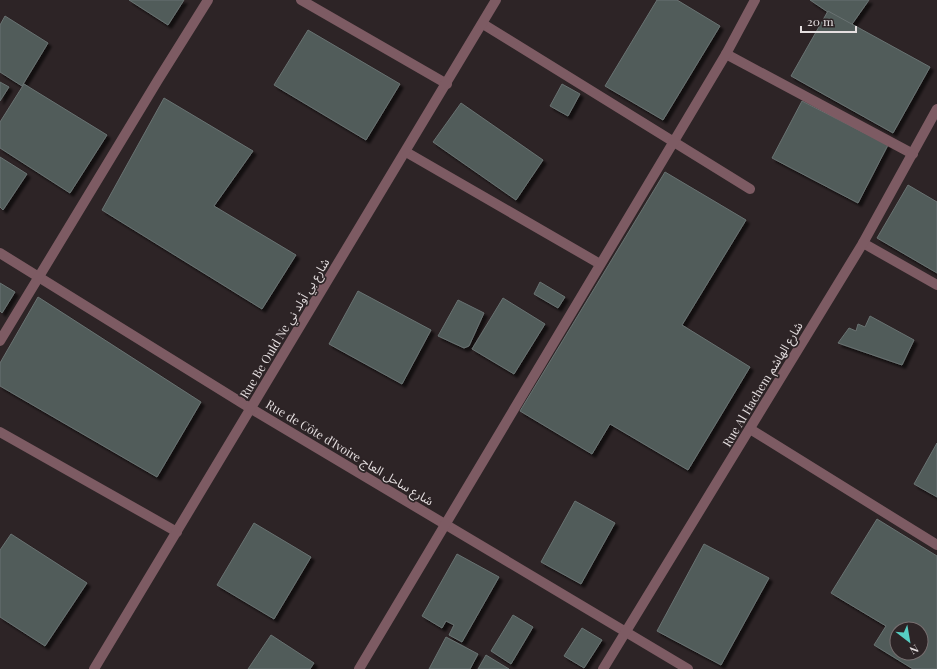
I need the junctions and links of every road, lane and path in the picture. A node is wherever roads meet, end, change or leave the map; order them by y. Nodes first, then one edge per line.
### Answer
1 (208, 0) edge
2 (301, 0) edge
3 (496, 0) edge
4 (756, 0) edge
5 (483, 24) junction
6 (726, 54) junction
7 (447, 84) junction
8 (937, 109) edge
9 (673, 141) junction
10 (406, 152) junction
11 (913, 154) junction
12 (750, 189) dead end
13 (863, 243) junction
14 (0, 253) edge
15 (600, 264) junction
16 (39, 276) junction
17 (937, 285) edge
18 (0, 341) edge
19 (250, 408) junction
20 (750, 429) junction
21 (0, 432) edge
22 (446, 524) junction
23 (177, 532) junction
24 (937, 545) edge
25 (625, 632) junction
26 (94, 669) edge
27 (359, 669) edge
28 (604, 669) edge
29 (688, 669) edge

1 - 16 street
2 - 7 street
3 - 5 street, Rue Be Ould Ne شارع بي أولد ني
4 - 6 street
5 - 7 street, Rue Be Ould Ne شارع بي أولد ني
5 - 9 street
6 - 9 street
6 - 11 street
7 - 10 street, Rue Be Ould Ne شارع بي أولد ني
8 - 11 street, Rue Al Hachem شارع الهاشم
9 - 12 street
9 - 15 street
10 - 15 street
10 - 19 street, Rue Be Ould Ne شارع بي أولد ني
11 - 13 street, Rue Al Hachem شارع الهاشم
13 - 17 street
13 - 20 street, Rue Al Hachem شارع الهاشم
14 - 16 street, Rue de Côte d'Ivoire شارع ساحل العاج
15 - 22 street
16 - 18 street
16 - 19 street, Rue de Côte d'Ivoire شارع ساحل العاج
19 - 22 street, Rue de Côte d'Ivoire شارع ساحل العاج
19 - 23 street, Rue Be Ould Ne شارع بي أولد ني
20 - 24 street
20 - 25 street, Rue Al Hachem شارع الهاشم
21 - 23 street
22 - 25 street, Rue de Côte d'Ivoire شارع ساحل العاج
22 - 27 street
23 - 26 street, Rue Be Ould Ne شارع بي أولد ني
25 - 28 street, Rue Al Hachem شارع الهاشم
25 - 29 street, Rue de Côte d'Ivoire شارع ساحل العاج

